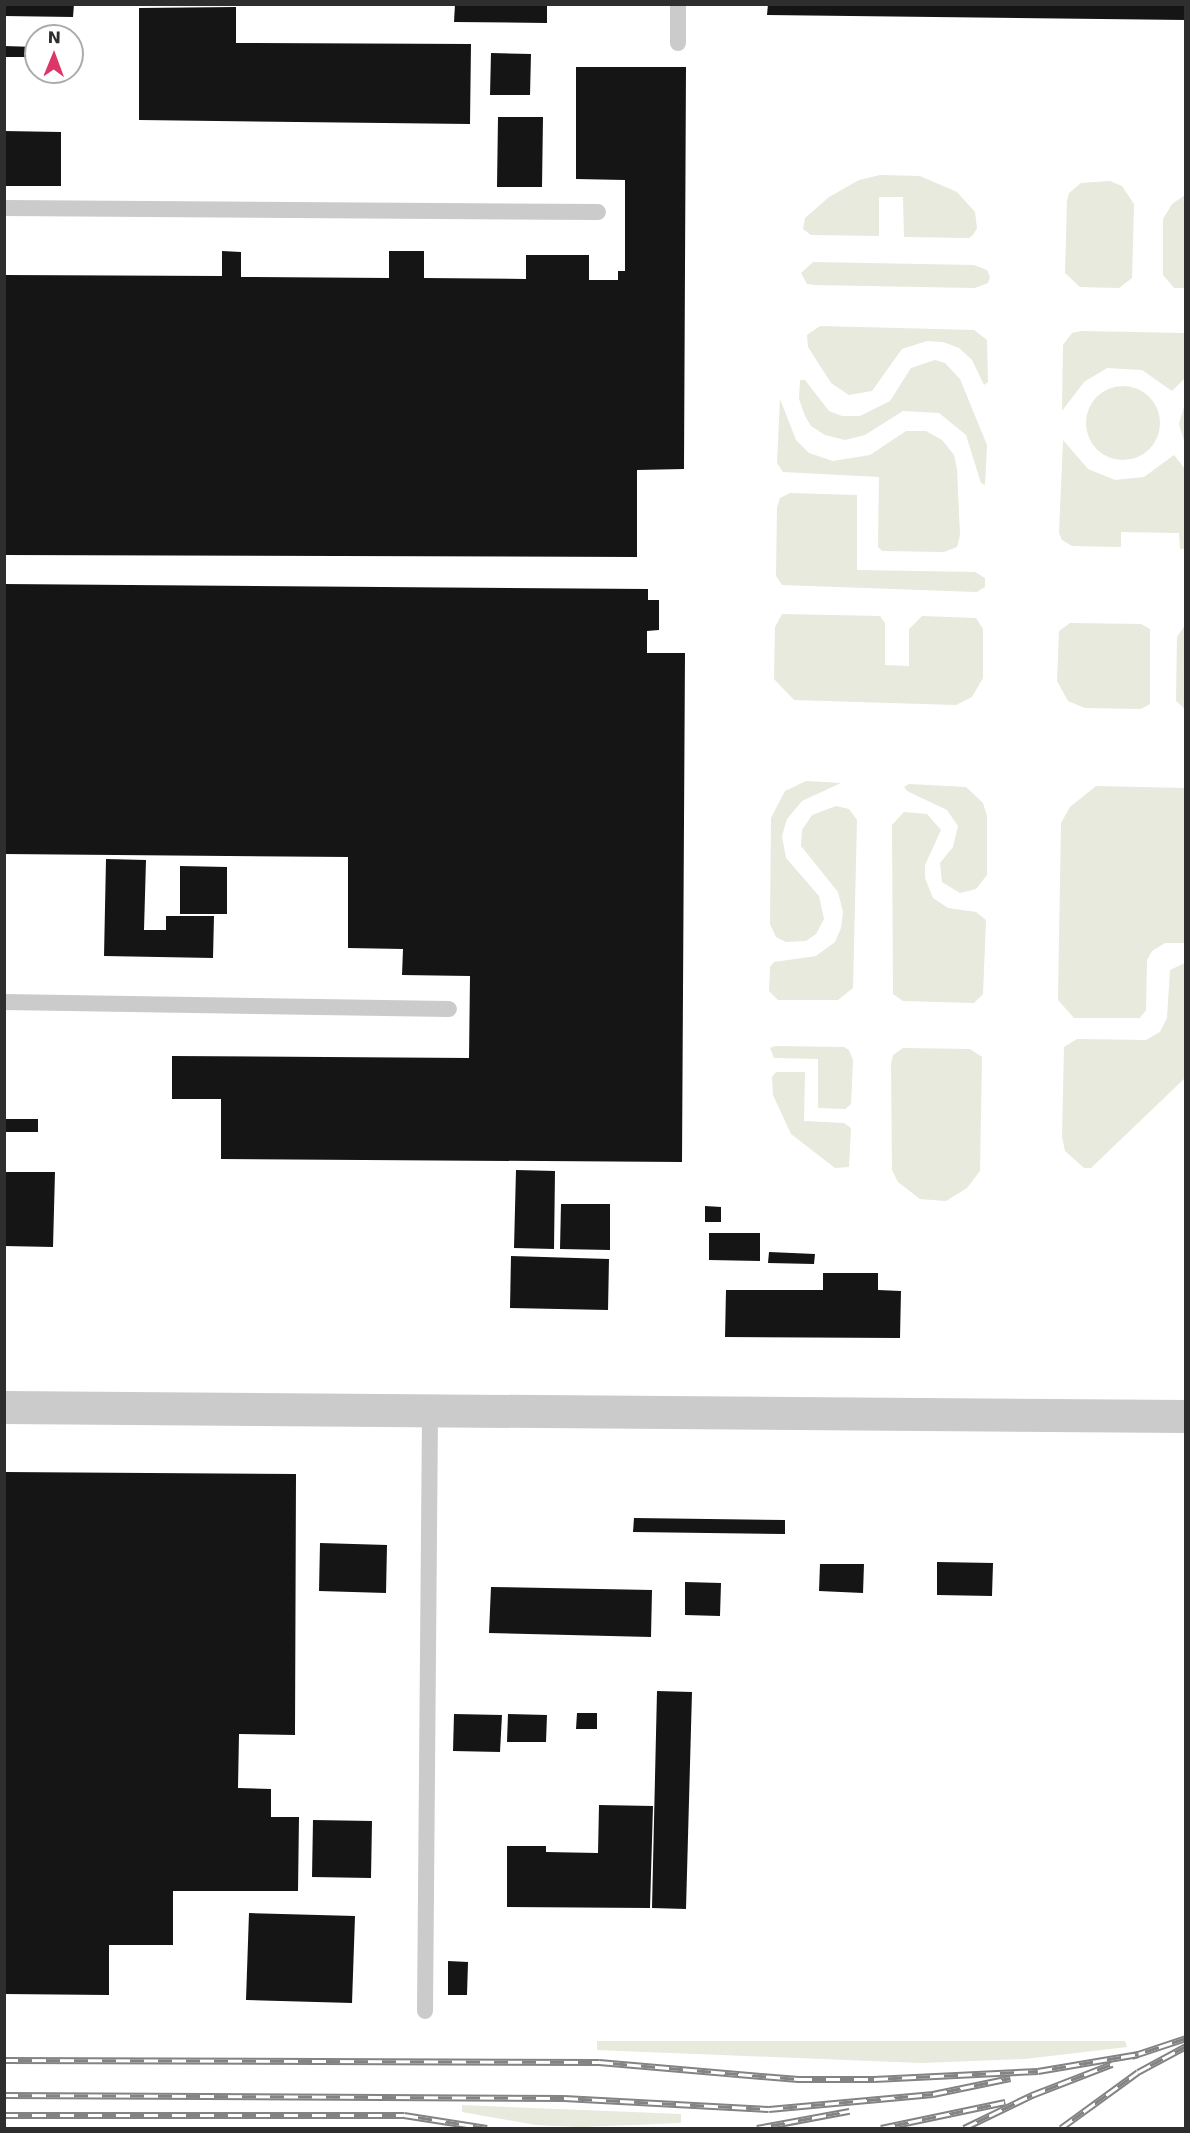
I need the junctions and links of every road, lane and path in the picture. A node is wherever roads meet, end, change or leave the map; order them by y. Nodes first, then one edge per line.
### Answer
1 (678, 4) edge
2 (678, 44) dead end
3 (4, 208) edge
4 (598, 212) dead end
5 (4, 1002) edge
6 (449, 1009) dead end
7 (4, 1407) edge
8 (430, 1408) junction
9 (1185, 1416) edge
10 (425, 2011) dead end

1 - 2 lane
3 - 4 lane
5 - 6 lane
7 - 8 street
8 - 9 street
8 - 10 lane

